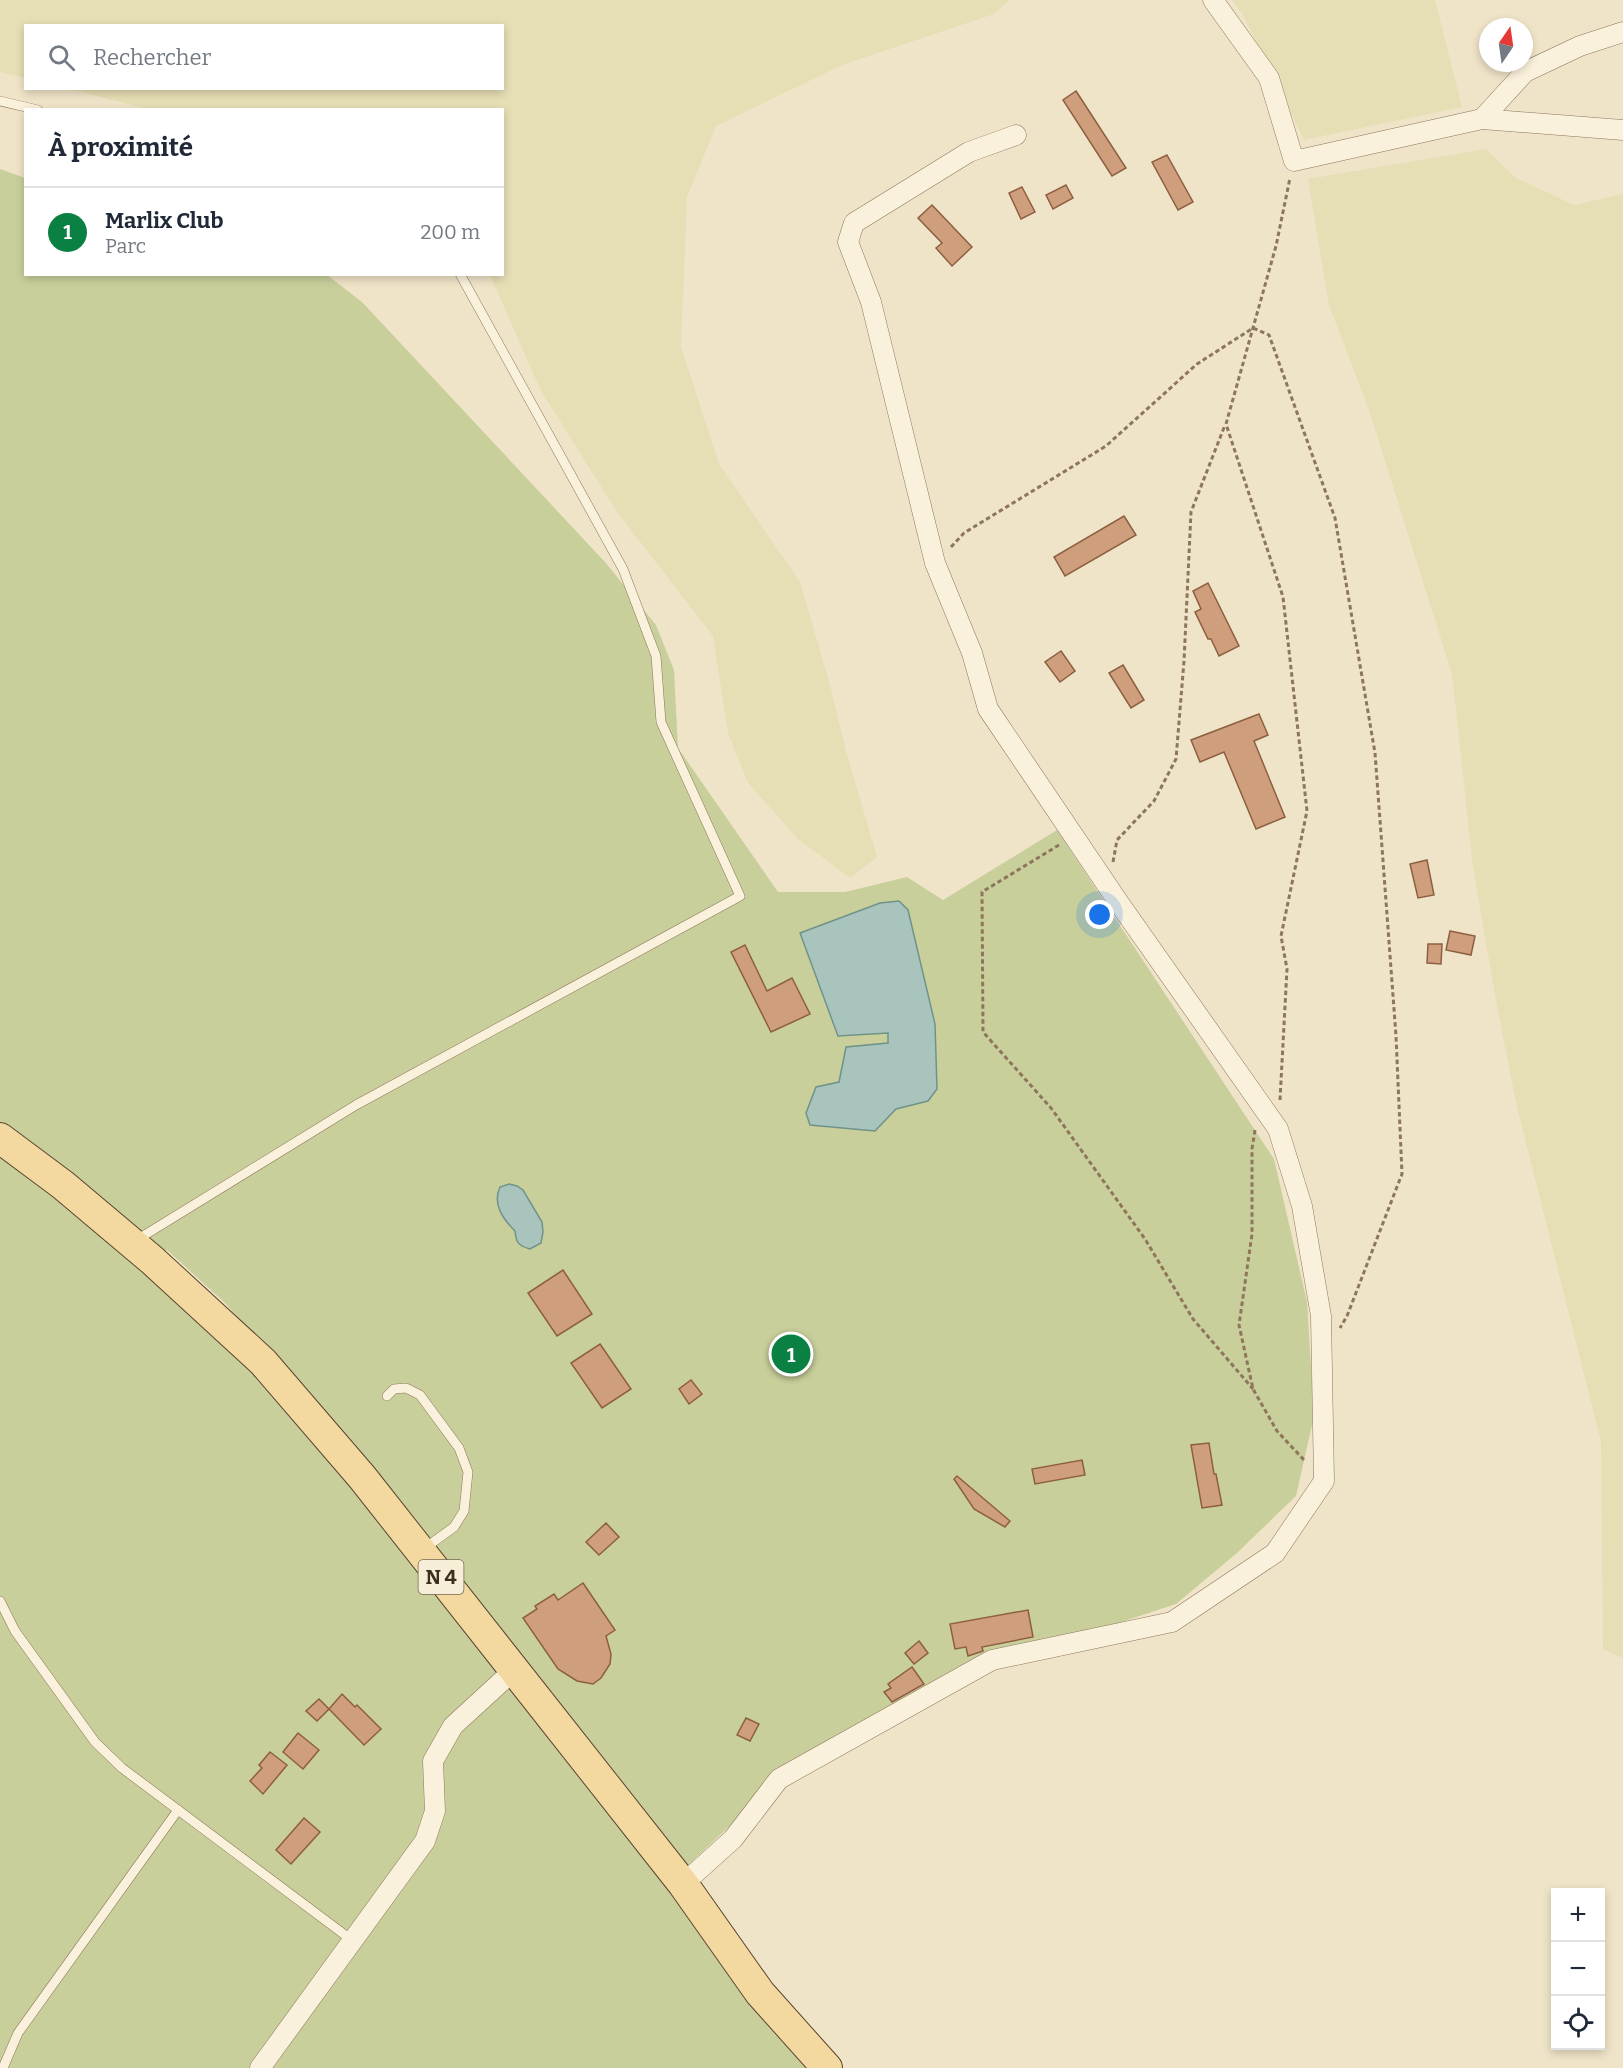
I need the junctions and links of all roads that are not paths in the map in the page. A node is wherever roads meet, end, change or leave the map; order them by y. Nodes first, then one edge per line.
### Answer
1 (1213, 0) edge
2 (1623, 32) edge
3 (0, 101) edge
4 (30, 108) edge
5 (1482, 119) junction
6 (1623, 130) edge
7 (1016, 135) dead end
8 (461, 276) edge
9 (0, 1138) edge
10 (132, 1243) junction
11 (387, 1396) dead end
12 (420, 1551) junction
13 (0, 1601) edge
14 (514, 1670) junction
15 (178, 1810) junction
16 (683, 1884) junction
17 (353, 1941) junction
18 (3, 2068) edge
19 (260, 2068) edge
20 (827, 2068) edge

1 - 5 street
2 - 5 street
3 - 4 lane
5 - 6 street
7 - 16 street
8 - 10 lane
9 - 10 main road, N 4
10 - 12 main road, N 4
11 - 12 lane
12 - 14 main road, N 4
13 - 15 lane
14 - 16 main road, N 4
14 - 17 street
15 - 17 lane
15 - 18 lane
16 - 20 main road, N 4
17 - 19 street

